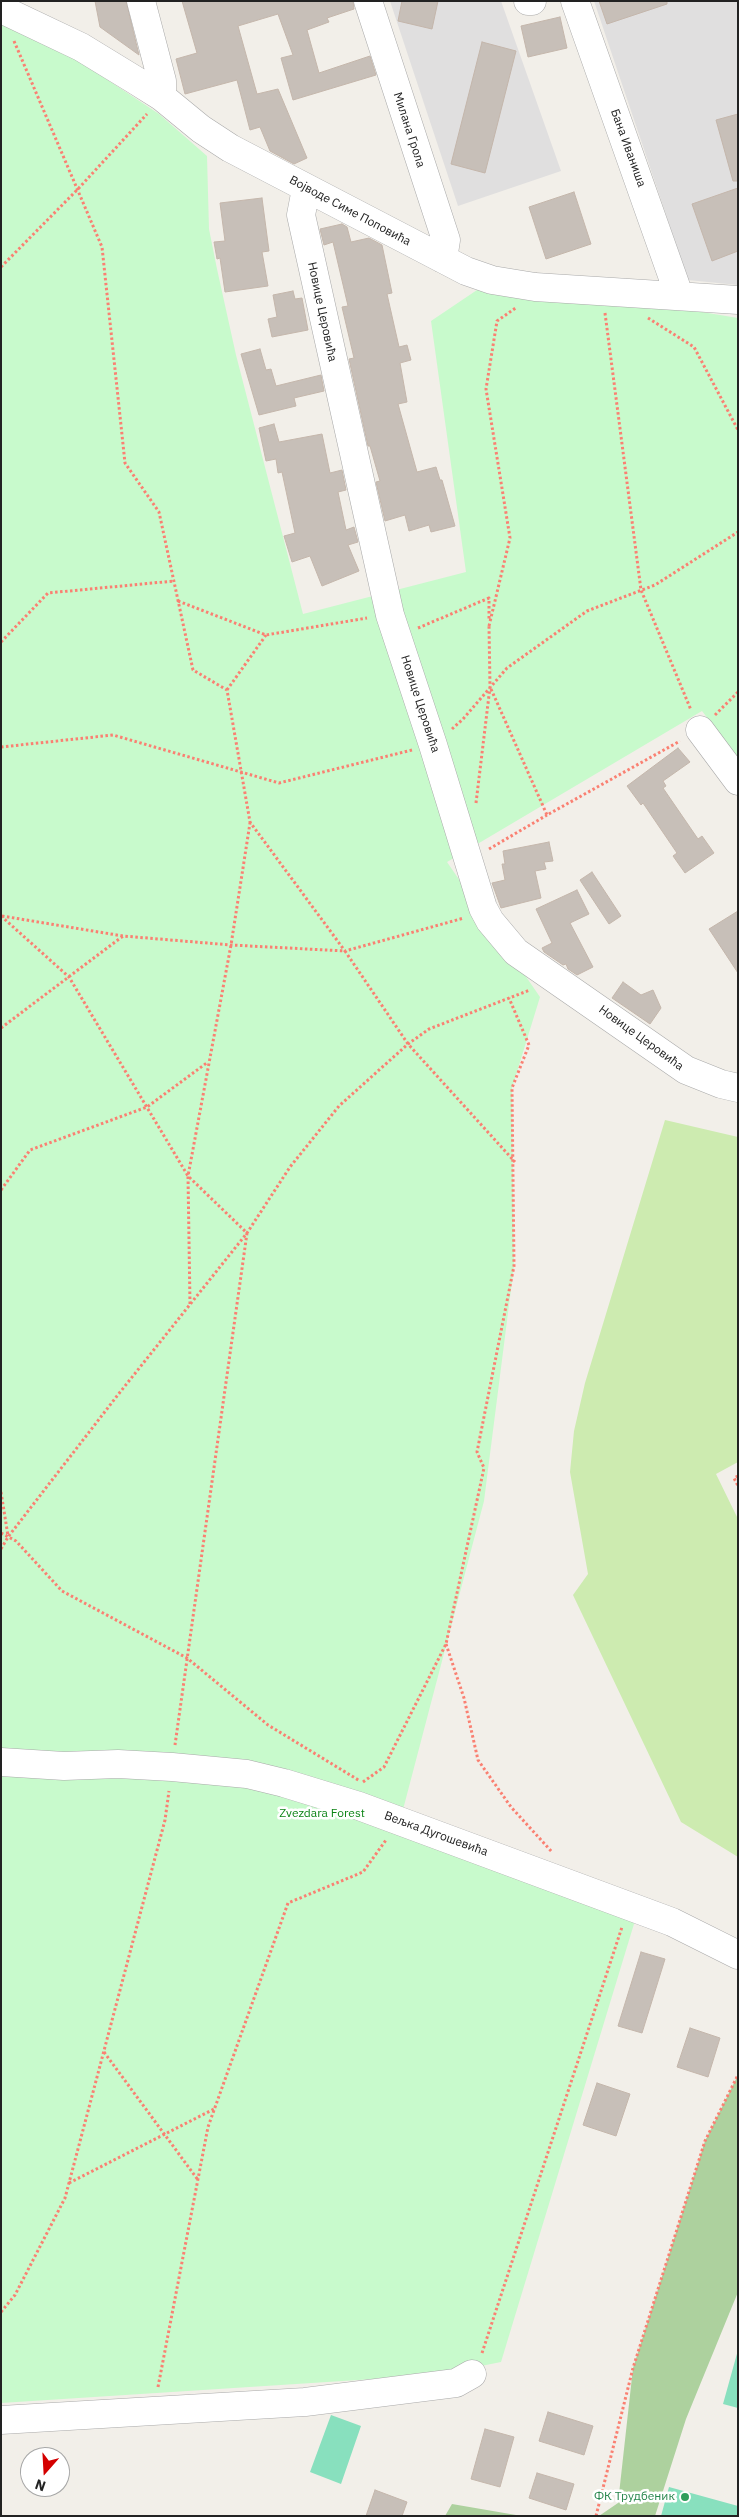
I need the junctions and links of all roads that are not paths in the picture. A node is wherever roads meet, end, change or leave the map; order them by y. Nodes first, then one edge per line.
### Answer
1 (141, 1) edge
2 (368, 1) edge
3 (528, 1) edge
4 (532, 1) edge
5 (575, 1) edge
6 (1, 8) edge
7 (162, 97) junction
8 (306, 189) junction
9 (443, 259) junction
10 (679, 295) junction
11 (738, 300) edge
12 (700, 730) road end
13 (738, 781) edge
14 (738, 1088) edge
15 (1, 1762) edge
16 (738, 1954) edge
17 (472, 2374) road end
18 (1, 2420) edge

1 - 7 street
2 - 9 street, Милана Грола
3 - 4 street
5 - 10 street, Бана Иваниша
6 - 7 street, Војводе Симе Поповића
7 - 8 street, Војводе Симе Поповића
8 - 9 street, Војводе Симе Поповића
8 - 14 street, Новице Церовића
9 - 10 street, Војводе Симе Поповића
10 - 11 street, Војводе Симе Поповића
12 - 13 street
15 - 16 street, Вељка Дугошевића
17 - 18 street

